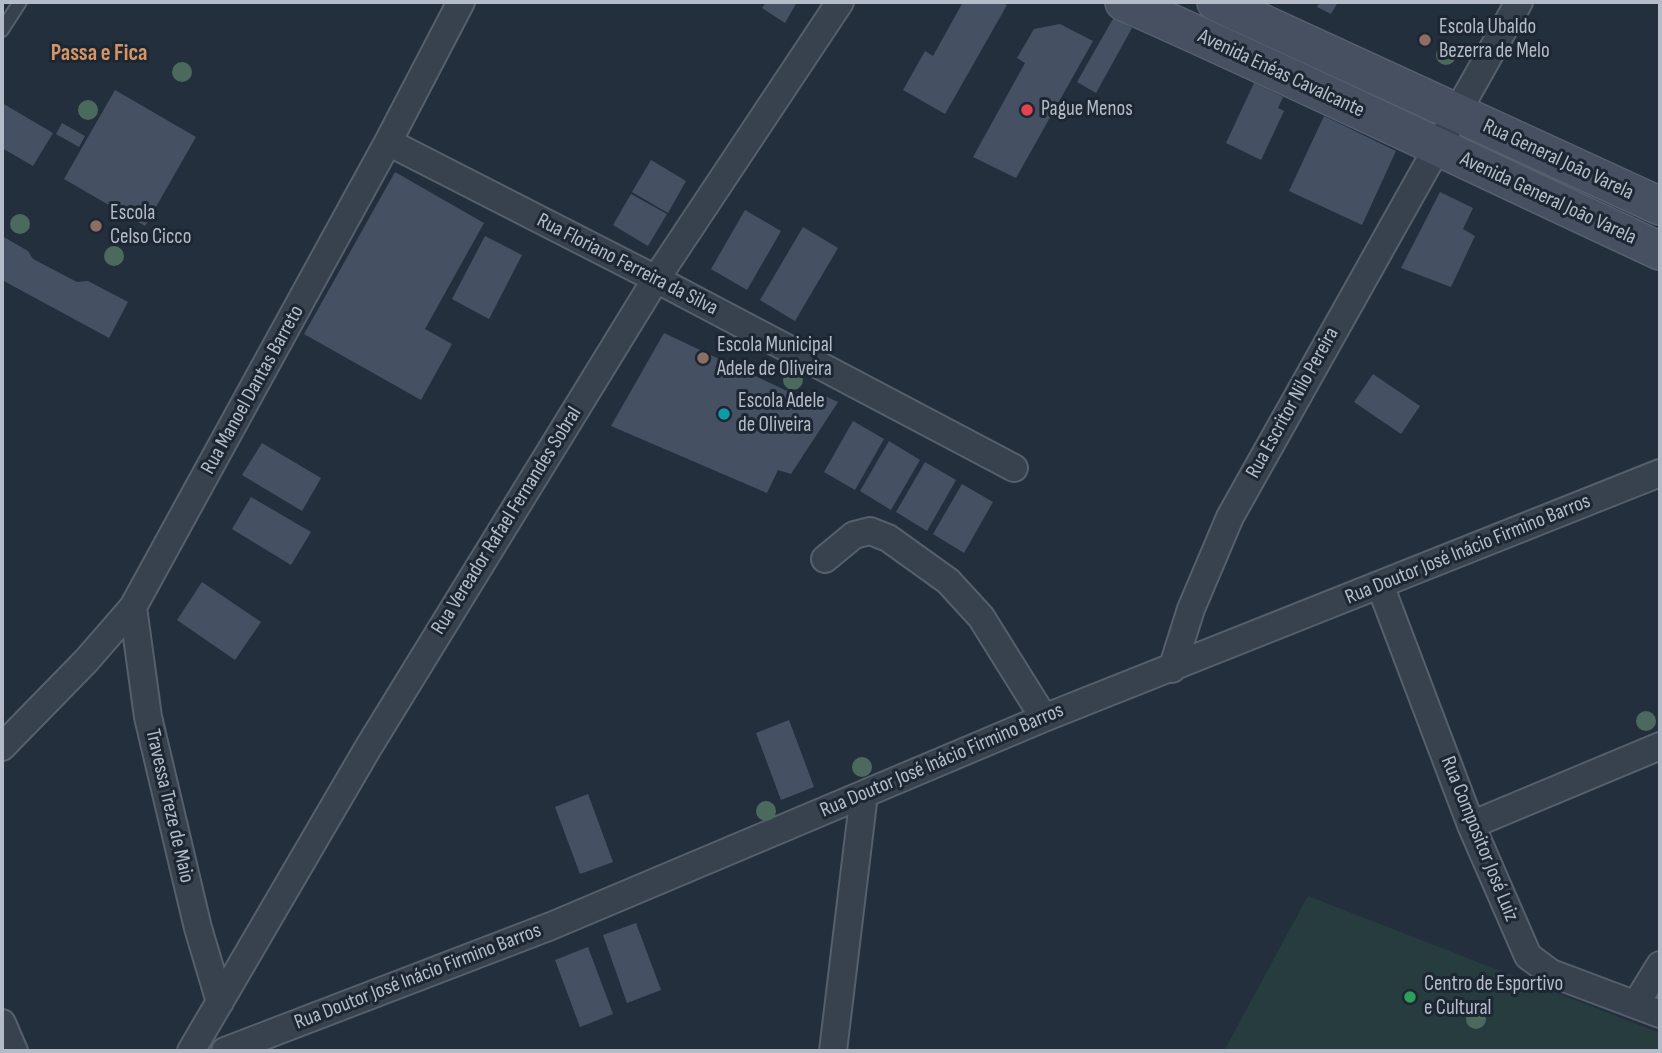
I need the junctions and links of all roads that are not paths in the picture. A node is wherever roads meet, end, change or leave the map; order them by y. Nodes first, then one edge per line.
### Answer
1 (20, 2) edge
2 (461, 2) edge
3 (840, 2) edge
4 (1124, 2) edge
5 (1216, 2) edge
6 (1519, 2) edge
7 (2, 30) edge
8 (1279, 31) junction
9 (1263, 64) junction
10 (1456, 113) junction
11 (388, 142) junction
12 (1436, 147) junction
13 (1660, 206) edge
14 (1660, 251) edge
15 (656, 279) junction
16 (1014, 468) dead end
17 (1660, 473) edge
18 (825, 559) dead end
19 (1380, 585) junction
20 (133, 607) junction
21 (1172, 668) junction
22 (1044, 718) junction
23 (1660, 746) edge
24 (2, 747) edge
25 (863, 794) junction
26 (1471, 825) junction
27 (1660, 965) edge
28 (220, 1002) junction
29 (1636, 1004) junction
30 (1660, 1014) edge
31 (2, 1023) edge
32 (14, 1051) edge
33 (191, 1051) edge
34 (225, 1051) edge
35 (833, 1051) edge

1 - 7 lane
2 - 11 street, Rua Manoel Dantas Barreto
3 - 15 street, Rua Vereador Rafael Fernandes Sobral
4 - 9 main road, Avenida Enéas Cavalcante
5 - 8 main road, Avenida Enéas Cavalcante
6 - 10 street, Rua Escritor Nilo Pereira
8 - 9 main road
8 - 10 main road, Avenida Enéas Cavalcante
9 - 12 main road, Avenida Enéas Cavalcante
10 - 12 street, Rua Escritor Nilo Pereira
10 - 13 main road, Rua General João Varela
11 - 15 street, Rua Floriano Ferreira da Silva
11 - 20 street, Rua Manoel Dantas Barreto
12 - 14 main road, Avenida General João Varela
12 - 21 street, Rua Escritor Nilo Pereira
15 - 16 street, Rua Floriano Ferreira da Silva
15 - 28 street, Rua Vereador Rafael Fernandes Sobral
17 - 19 street, Rua Doutor José Inácio Firmino Barros
18 - 22 street
19 - 21 street, Rua Doutor José Inácio Firmino Barros
19 - 26 street, Rua Compositor José Luiz
20 - 24 street, Rua Manoel Dantas Barreto
20 - 28 street, Travessa Treze de Maio
21 - 22 street, Rua Doutor José Inácio Firmino Barros
22 - 25 street, Rua Doutor José Inácio Firmino Barros
23 - 26 street
25 - 34 street, Rua Doutor José Inácio Firmino Barros
25 - 35 street
26 - 29 street, Rua Compositor José Luiz
27 - 29 street
28 - 33 street, Rua Vereador Rafael Fernandes Sobral
29 - 30 street, Rua Compositor José Luiz
31 - 32 street

